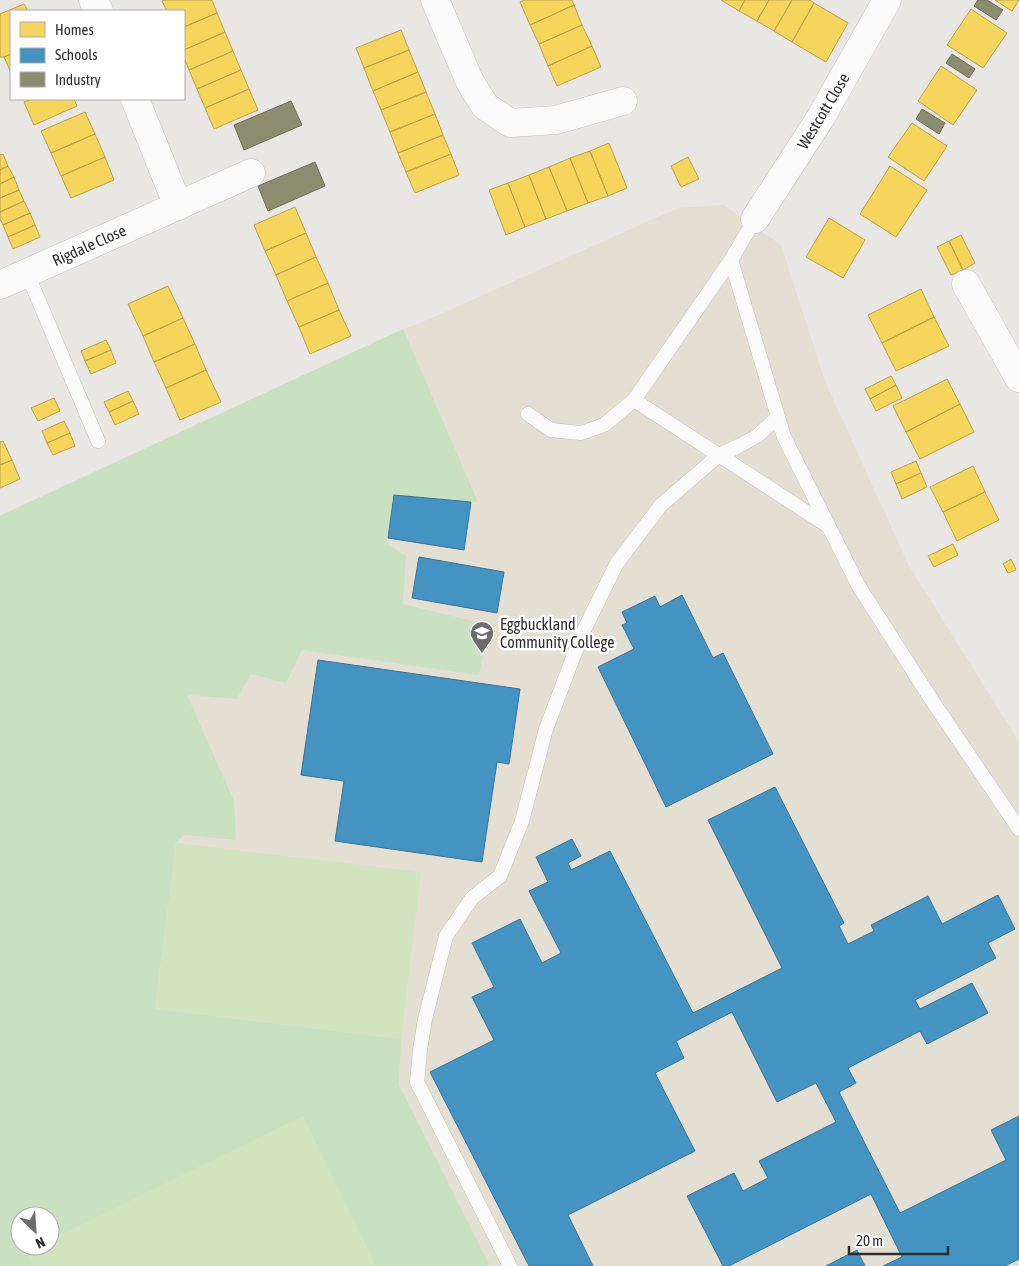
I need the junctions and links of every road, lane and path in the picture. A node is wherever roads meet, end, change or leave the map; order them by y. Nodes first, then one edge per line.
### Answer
1 (435, 0) edge
2 (887, 0) edge
3 (135, 100) edge
4 (623, 101) dead end
5 (251, 172) dead end
6 (178, 206) junction
7 (755, 219) joint
8 (731, 260) junction
9 (27, 273) junction
10 (966, 284) dead end
11 (0, 285) edge
12 (1019, 378) edge
13 (634, 400) junction
14 (528, 414) dead end
15 (778, 417) junction
16 (98, 440) dead end
17 (719, 455) junction
18 (829, 527) junction
19 (1019, 828) edge
20 (510, 1266) edge

1 - 4 street
2 - 7 street, Westcott Close
3 - 6 street
5 - 6 street, Rigdale Close
6 - 9 street, Rigdale Close
7 - 8 lane
8 - 13 lane
8 - 15 lane
9 - 11 street, Rigdale Close
9 - 16 lane
10 - 12 street
13 - 14 lane
13 - 17 lane
15 - 17 lane
15 - 18 lane
17 - 18 lane
17 - 20 lane
18 - 19 lane

